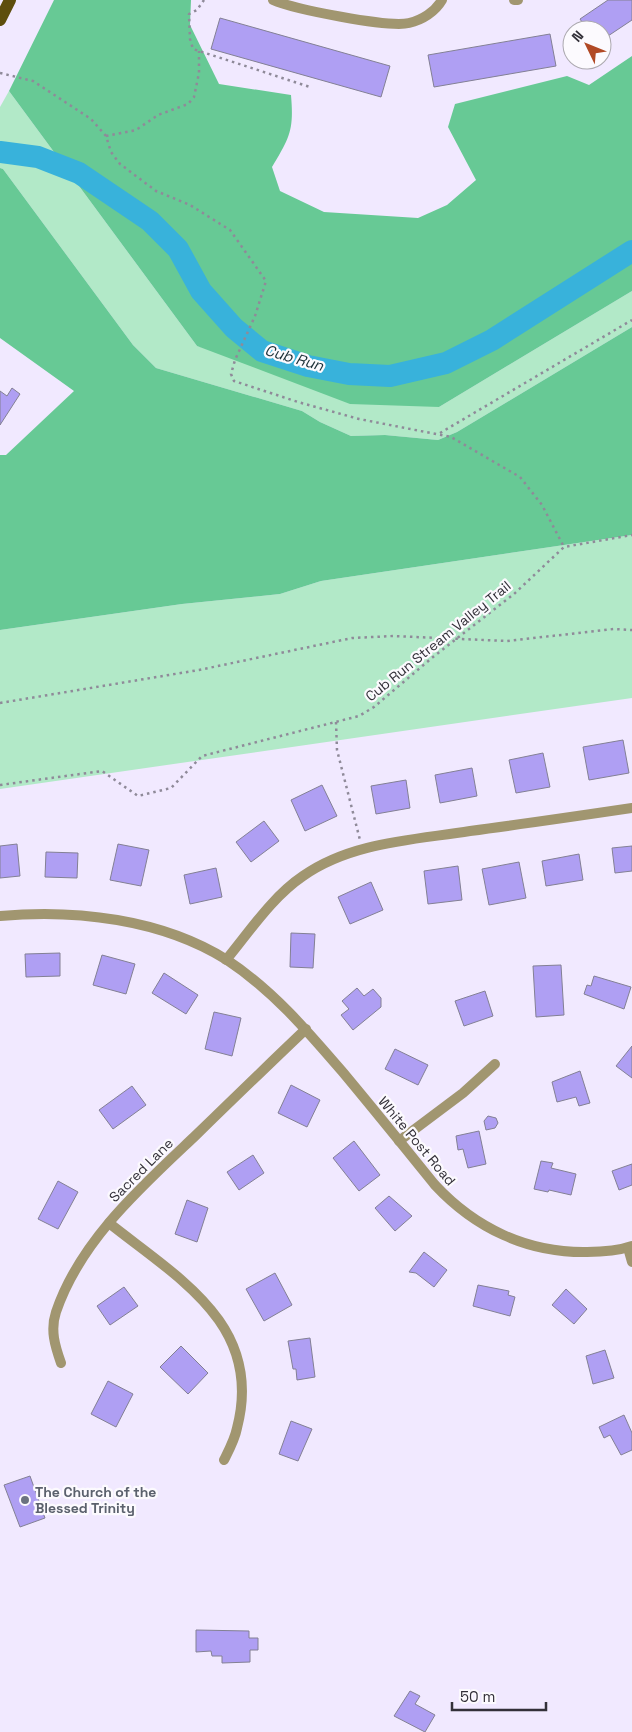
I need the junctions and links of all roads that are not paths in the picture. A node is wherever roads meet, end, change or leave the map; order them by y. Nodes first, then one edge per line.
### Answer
1 (10, 0) edge
2 (273, 0) edge
3 (442, 0) edge
4 (514, 0) edge
5 (518, 0) edge
6 (0, 20) edge
7 (632, 808) edge
8 (0, 916) edge
9 (226, 960) junction
10 (306, 1029) junction
11 (495, 1064) dead end
12 (399, 1141) junction
13 (109, 1223) junction
14 (630, 1247) edge
15 (632, 1262) edge
16 (61, 1363) dead end
17 (224, 1460) dead end

1 - 6 main road
2 - 3 street
4 - 5 street
7 - 9 street
8 - 9 street, White Post Road
9 - 10 street, White Post Road
10 - 12 street, White Post Road
10 - 13 street, Sacred Lane
11 - 12 street
12 - 14 street, White Post Road
13 - 16 street, Sacred Lane
13 - 17 street
14 - 15 street

